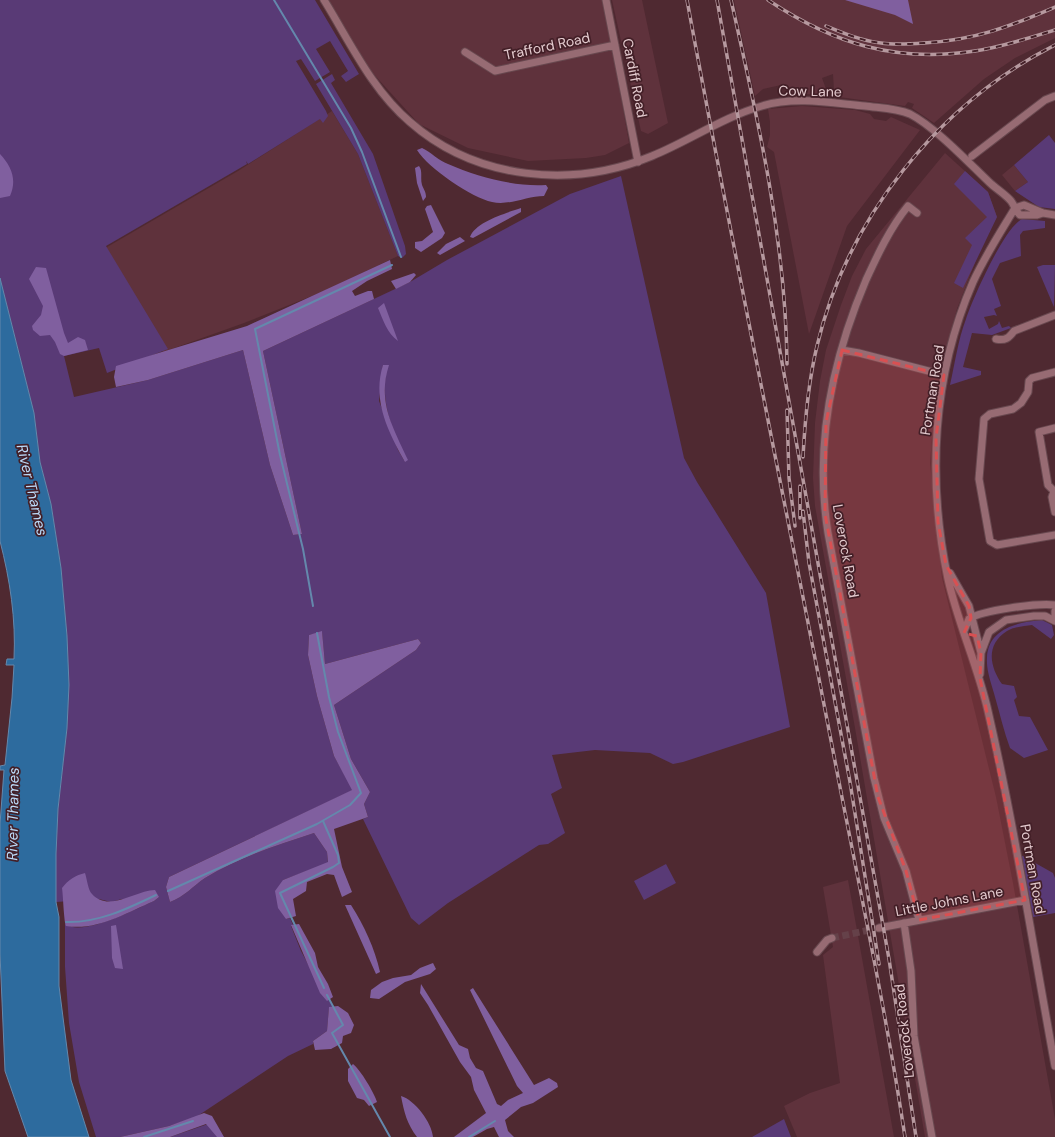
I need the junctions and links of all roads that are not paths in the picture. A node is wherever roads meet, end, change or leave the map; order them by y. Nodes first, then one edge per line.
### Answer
1 (324, 0) edge
2 (606, 0) edge
3 (615, 45) junction
4 (465, 52) dead end
5 (1055, 96) edge
6 (972, 156) dead end
7 (638, 162) junction
8 (1015, 208) junction
9 (917, 213) dead end
10 (1055, 215) edge
11 (1055, 315) edge
12 (996, 339) dead end
13 (842, 350) junction
14 (1055, 372) edge
15 (944, 375) junction
16 (1055, 428) edge
17 (1055, 491) edge
18 (1055, 512) edge
19 (1055, 535) edge
20 (946, 565) junction
21 (1055, 605) edge
22 (969, 606) junction
23 (1055, 611) edge
24 (986, 613) junction
25 (971, 618) junction
26 (1055, 621) edge
27 (964, 631) junction
28 (989, 632) junction
29 (976, 636) junction
30 (981, 653) junction
31 (980, 678) junction
32 (1025, 900) junction
33 (919, 920) junction
34 (904, 923) junction
35 (879, 928) tunnel mouth
36 (832, 938) tunnel mouth
37 (817, 952) dead end
38 (1055, 1066) edge
39 (932, 1137) edge

1 - 7 street, Cow Lane
2 - 3 street, Cardiff Road
3 - 4 street, Trafford Road
3 - 7 street, Cardiff Road
5 - 6 street
7 - 8 street, Cow Lane
8 - 10 street
8 - 15 street, Portman Road
9 - 13 street, Loverock Road
11 - 12 street
13 - 15 street
13 - 33 street, Loverock Road
14 - 19 street
15 - 20 street, Portman Road
16 - 17 street
17 - 18 street
20 - 22 street, Portman Road
20 - 27 street, Portman Road
21 - 24 street
22 - 24 street
22 - 25 street, Portman Road
23 - 26 street
24 - 25 street
25 - 27 street
25 - 29 street, Portman Road
26 - 28 street
27 - 29 street
27 - 31 street, Portman Road
28 - 29 street
28 - 30 street
29 - 30 street, Portman Road
30 - 31 street, Portman Road
31 - 32 street, Portman Road
32 - 33 street, Little Johns Lane
32 - 38 street, Portman Road
33 - 34 street, Little Johns Lane
34 - 35 street, Little Johns Lane
34 - 39 street, Loverock Road
36 - 37 street

